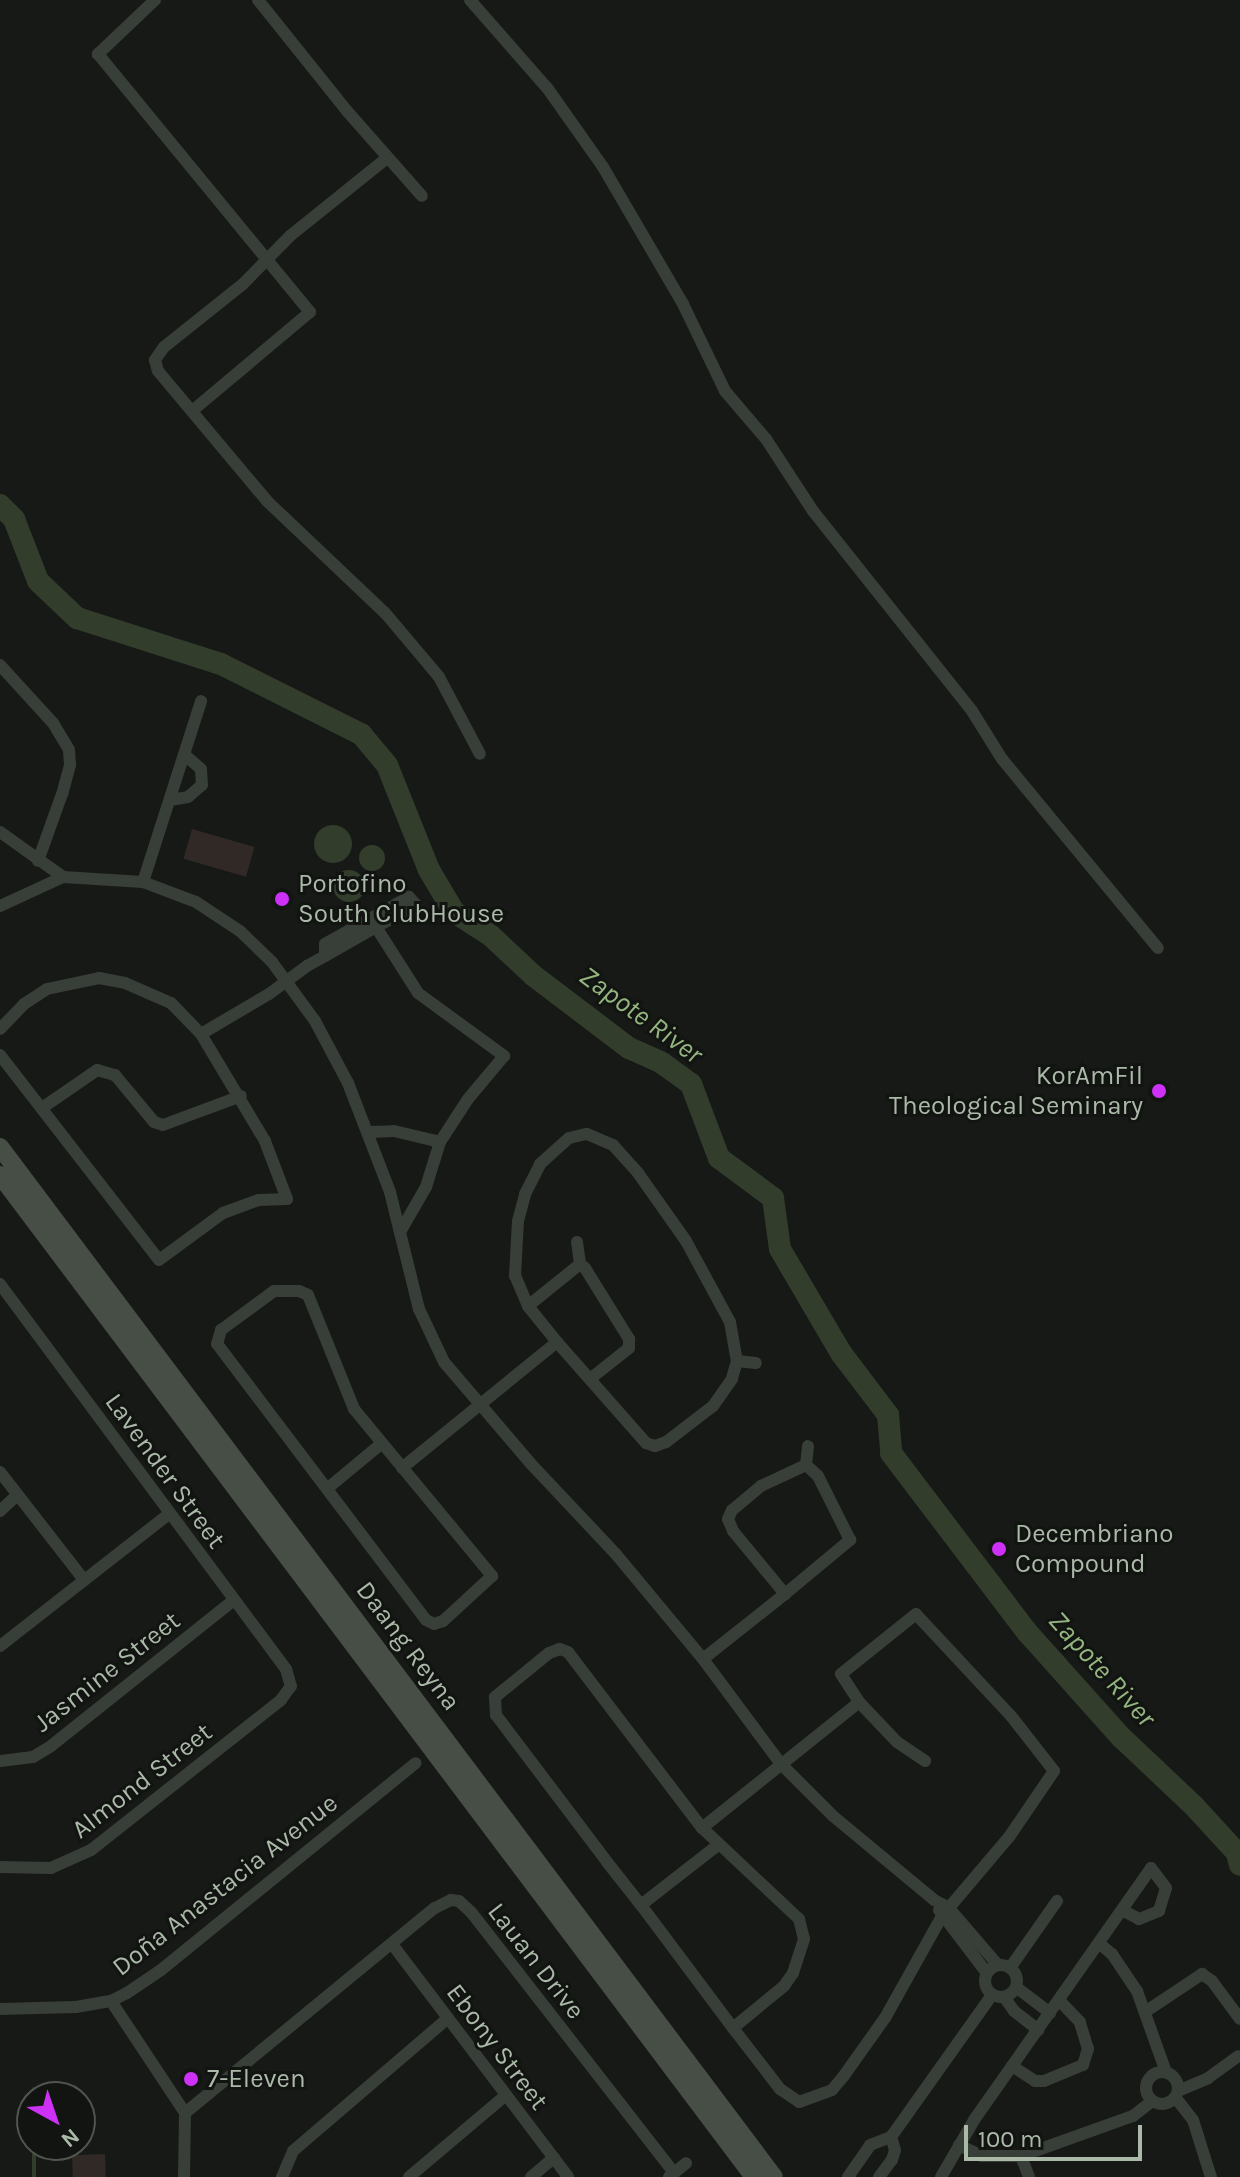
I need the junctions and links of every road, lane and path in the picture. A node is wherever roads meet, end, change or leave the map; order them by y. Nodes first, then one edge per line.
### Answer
1 (155, 0) edge
2 (258, 0) edge
3 (470, 0) edge
4 (387, 158) junction
5 (422, 196) dead end
6 (268, 260) junction
7 (192, 411) junction
8 (0, 665) edge
9 (201, 701) dead end
10 (480, 754) dead end
11 (185, 755) junction
12 (170, 800) junction
13 (0, 832) edge
14 (38, 861) junction
15 (63, 877) junction
16 (143, 882) junction
17 (0, 906) edge
18 (376, 927) junction
19 (1158, 948) dead end
20 (325, 956) junction
21 (287, 980) junction
22 (0, 1029) edge
23 (201, 1034) junction
24 (0, 1055) edge
25 (241, 1096) junction
26 (42, 1108) junction
27 (369, 1132) junction
28 (440, 1142) junction
29 (0, 1147) edge
30 (0, 1175) edge
31 (400, 1232) junction
32 (577, 1242) dead end
33 (580, 1264) junction
34 (0, 1284) edge
35 (528, 1306) junction
36 (557, 1342) junction
37 (737, 1361) junction
38 (756, 1363) dead end
39 (590, 1379) junction
40 (480, 1406) junction
41 (381, 1444) junction
42 (808, 1446) dead end
43 (806, 1465) junction
44 (402, 1468) junction
45 (0, 1472) edge
46 (328, 1488) junction
47 (17, 1495) junction
48 (0, 1511) edge
49 (169, 1514) junction
50 (84, 1580) junction
51 (785, 1594) junction
52 (234, 1600) junction
53 (0, 1646) edge
54 (703, 1659) junction
55 (291, 1686) joint
56 (859, 1702) junction
57 (435, 1738) junction
58 (0, 1761) edge
59 (925, 1761) dead end
60 (416, 1763) dead end
61 (781, 1764) junction
62 (702, 1828) junction
63 (718, 1845) junction
64 (0, 1867) edge
65 (1057, 1901) dead end
66 (641, 1905) junction
67 (1122, 1910) dead end
68 (945, 1911) junction
69 (392, 1944) junction
70 (1100, 1944) junction
71 (998, 1968) junction
72 (1016, 1987) junction
73 (998, 1996) junction
74 (1059, 2000) junction
75 (111, 2001) junction
76 (0, 2009) edge
77 (1145, 2012) junction
78 (1050, 2013) junction
79 (448, 2018) junction
80 (1240, 2019) edge
81 (733, 2028) junction
82 (1038, 2030) junction
83 (1239, 2055) edge
84 (1012, 2066) junction
85 (1166, 2072) junction
86 (1176, 2094) junction
87 (506, 2095) junction
88 (1152, 2101) junction
89 (185, 2113) junction
90 (891, 2137) junction
91 (959, 2145) junction
92 (1021, 2156) junction
93 (554, 2158) junction
94 (686, 2163) dead end
95 (672, 2175) edge
96 (184, 2177) edge
97 (282, 2177) edge
98 (409, 2177) edge
99 (531, 2177) edge
100 (568, 2177) edge
101 (754, 2177) edge
102 (774, 2177) edge
103 (848, 2177) edge
104 (879, 2177) edge
105 (941, 2177) edge
106 (1029, 2177) edge
107 (1211, 2177) edge

1 - 6 street
2 - 4 street
3 - 19 street
4 - 5 street
4 - 6 street
6 - 7 street
6 - 7 street
7 - 10 street
8 - 14 street
9 - 11 street
11 - 12 street
11 - 12 street
12 - 16 street
13 - 14 street
14 - 15 street
15 - 16 street
15 - 17 street
16 - 21 street
18 - 20 street
18 - 20 street
18 - 28 street
20 - 21 street
21 - 23 street
21 - 27 street
22 - 23 street
23 - 25 street
24 - 26 street
25 - 26 street
25 - 26 street
27 - 28 street
27 - 31 street
28 - 31 street
29 - 57 main road, Daang Reyna
30 - 57 main road, Daang Reyna
31 - 40 street
32 - 33 street
33 - 35 street
33 - 39 street
34 - 49 street, Lavender Street
35 - 36 street
35 - 37 street
36 - 39 street
36 - 40 street
37 - 38 street
37 - 39 street
40 - 44 street
40 - 54 street
41 - 44 street
41 - 46 street
41 - 46 street
42 - 43 street
43 - 51 street
43 - 51 street
44 - 46 street
45 - 47 street
47 - 48 street
47 - 50 street
49 - 50 street
49 - 52 street, Lavender Street
50 - 53 street
51 - 54 street
52 - 55 street, Lavender Street
52 - 58 street, Jasmine Street
54 - 61 street
55 - 64 street, Almond Street
56 - 59 street
56 - 61 street
56 - 68 street
57 - 101 main road, Daang Reyna
57 - 102 main road, Daang Reyna
60 - 75 street, Doña Anastacia Avenue
61 - 62 street
61 - 68 street
62 - 63 street
62 - 66 street
63 - 66 street
63 - 81 street
65 - 71 street
66 - 81 street
67 - 70 street
68 - 71 street
68 - 81 street
69 - 79 street, Ebony Street
69 - 89 street, Lauan Drive
69 - 95 street, Lauan Drive
70 - 74 street
70 - 77 street
71 - 72 street
71 - 73 street
72 - 73 street
72 - 78 street
73 - 82 street
73 - 90 street
74 - 78 street
74 - 84 street
75 - 76 street, Doña Anastacia Avenue
75 - 89 street
77 - 80 street
77 - 85 street
78 - 82 street
79 - 87 street, Ebony Street
79 - 97 street
82 - 84 street
83 - 86 street
84 - 91 street
85 - 86 street
85 - 88 street
86 - 88 street
86 - 107 street
87 - 93 street, Ebony Street
87 - 98 street
88 - 92 street
89 - 96 street
90 - 103 street
90 - 104 street
91 - 92 street
91 - 105 street
92 - 106 street
93 - 99 street
93 - 100 street, Ebony Street
94 - 95 street, Lauan Drive

